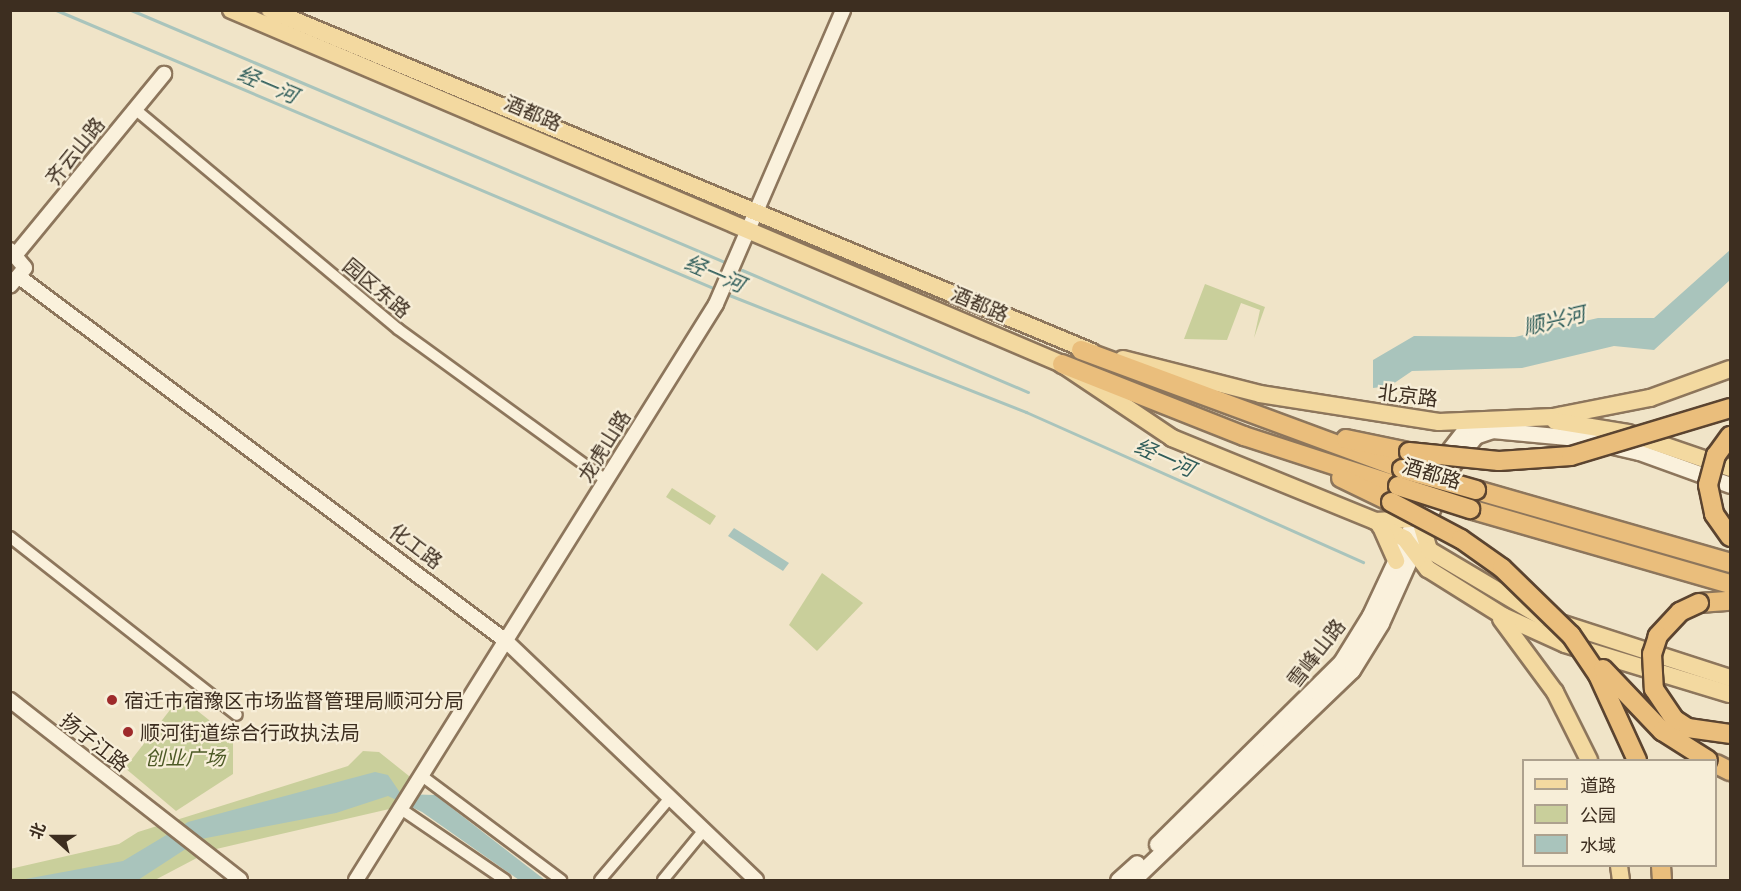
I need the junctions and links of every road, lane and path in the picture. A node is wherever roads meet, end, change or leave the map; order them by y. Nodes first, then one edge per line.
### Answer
1 (231, 10) edge
2 (270, 10) edge
3 (843, 10) edge
4 (164, 74) dead end
5 (135, 110) junction
6 (754, 222) junction
7 (14, 252) edge
8 (16, 283) edge
9 (1081, 350) junction
10 (1062, 364) junction
11 (1731, 369) edge
12 (1731, 398) edge
13 (1731, 408) edge
14 (1493, 417) junction
15 (1525, 417) junction
16 (1266, 420) junction
17 (1439, 422) junction
18 (1686, 422) junction
19 (1465, 429) junction
20 (1731, 436) edge
21 (1466, 446) junction
22 (1731, 468) edge
23 (606, 480) junction
24 (1731, 485) edge
25 (1397, 486) junction
26 (1361, 516) junction
27 (1418, 523) junction
28 (10, 537) edge
29 (1731, 537) edge
30 (1405, 555) junction
31 (1731, 563) edge
32 (1731, 584) edge
33 (1731, 601) edge
34 (1479, 602) junction
35 (1571, 635) junction
36 (506, 641) junction
37 (1731, 678) edge
38 (1731, 694) edge
39 (10, 700) edge
40 (237, 715) dead end
41 (1731, 734) edge
42 (1589, 759) edge
43 (1637, 759) edge
44 (1706, 759) edge
45 (1717, 764) edge
46 (1731, 771) edge
47 (422, 776) junction
48 (671, 797) junction
49 (401, 809) junction
50 (704, 830) junction
51 (240, 880) edge
52 (356, 880) edge
53 (505, 880) edge
54 (561, 880) edge
55 (600, 880) edge
56 (663, 880) edge
57 (756, 880) edge
58 (1118, 880) edge
59 (1133, 880) edge

1 - 6 main road, 酒都路
2 - 6 main road, 酒都路
3 - 6 street, 龙虎山路
4 - 5 street, 齐云山路
5 - 7 street, 齐云山路
5 - 23 street, 园区东路
6 - 9 main road, 酒都路
6 - 10 main road, 酒都路
6 - 23 street, 龙虎山路
7 - 8 street, 化工路
8 - 36 street, 化工路
9 - 16 highway, 酒都路
9 - 17 main road, 北京路
10 - 25 highway, 酒都路
10 - 26 main road
11 - 15 main road, 北京路
12 - 18 highway, bridge
13 - 18 highway, bridge
14 - 15 main road, 北京路
14 - 17 main road, 北京路
14 - 19 main road, 雪峰山路
15 - 22 main road
16 - 18 highway, bridge
16 - 25 highway, 酒都路
17 - 19 main road
19 - 21 main road
19 - 27 main road, 雪峰山路
20 - 29 highway, bridge
21 - 24 main road
21 - 27 main road
23 - 36 street, 龙虎山路
25 - 31 highway, 酒都路, bridge
25 - 32 highway, 酒都路, bridge
25 - 35 highway, bridge
26 - 27 main road
26 - 30 main road
26 - 30 main road
27 - 30 main road, 雪峰山路
27 - 37 main road
28 - 40 street
30 - 34 main road
30 - 58 main road, 雪峰山路
30 - 59 main road, 雪峰山路
33 - 41 highway, bridge
34 - 38 main road
34 - 42 main road
35 - 43 highway, bridge
35 - 44 highway, bridge
36 - 47 street, 龙虎山路
36 - 48 street, 化工路
39 - 51 street, 扬子江路
45 - 46 highway
47 - 49 street, 龙虎山路
47 - 54 street
48 - 50 street, 化工路
48 - 55 street
49 - 52 street, 龙虎山路
49 - 53 street
50 - 56 street
50 - 57 street, 化工路

